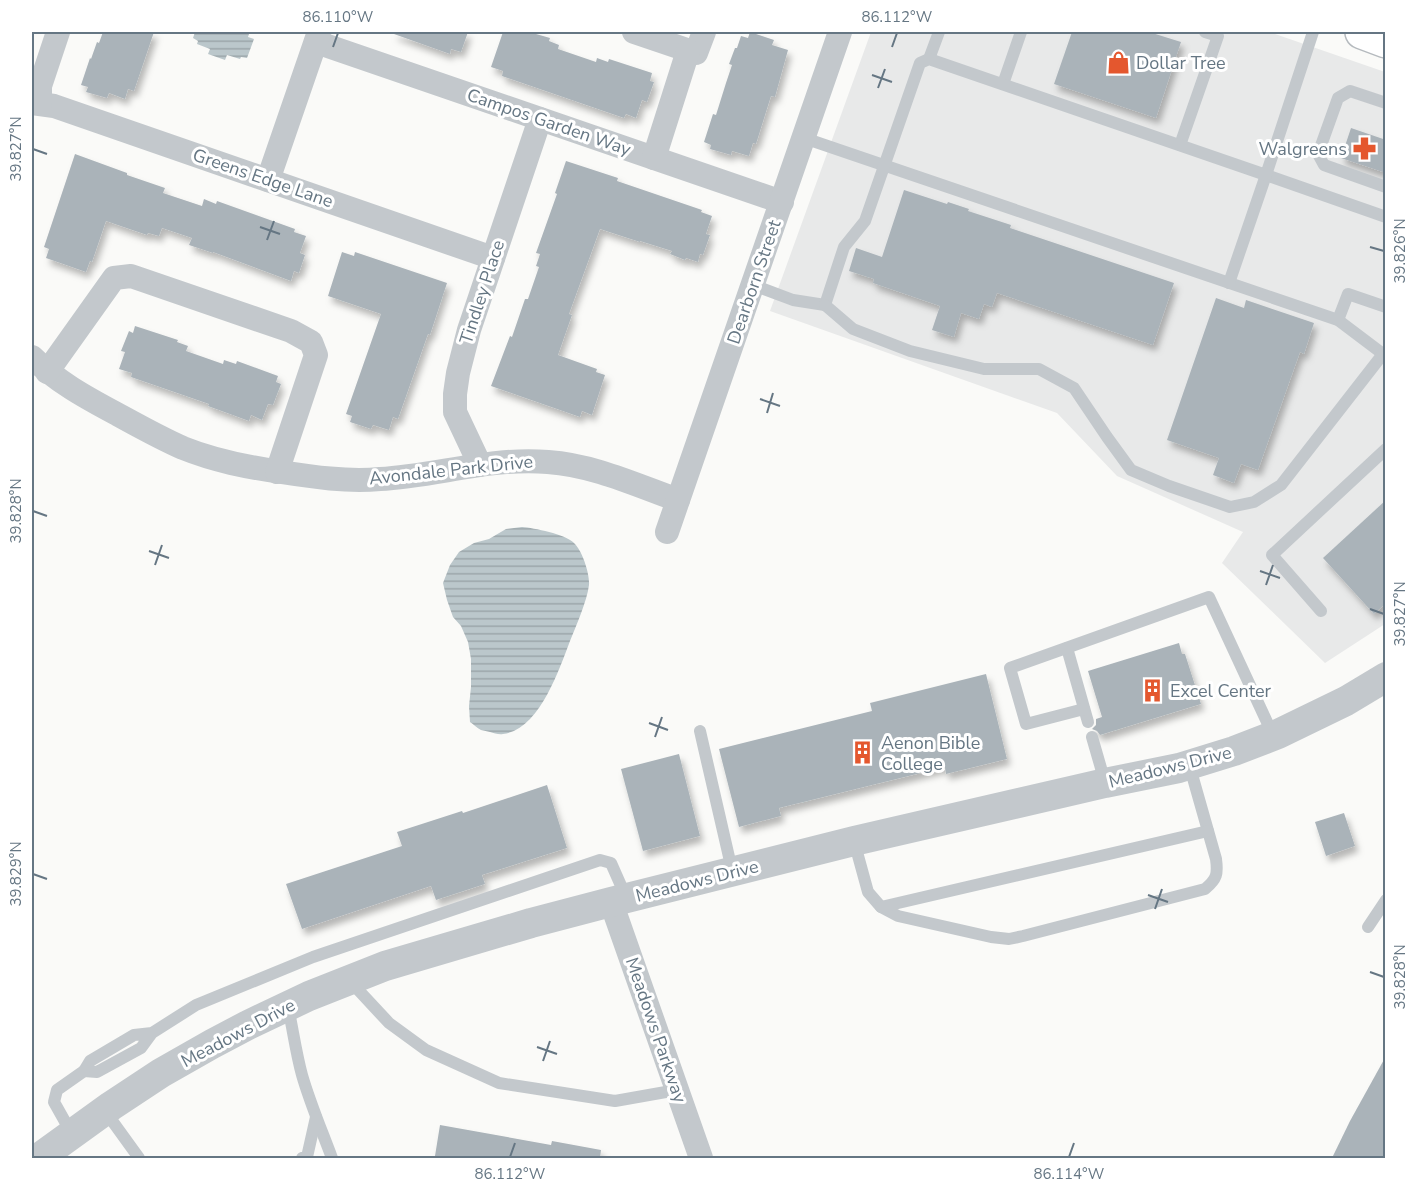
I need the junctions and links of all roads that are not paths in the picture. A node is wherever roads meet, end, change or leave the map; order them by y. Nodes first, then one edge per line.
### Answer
1 (58, 32) edge
2 (634, 32) edge
3 (704, 32) edge
4 (840, 32) edge
5 (939, 32) edge
6 (1021, 32) edge
7 (1205, 32) edge
8 (1313, 32) edge
9 (1362, 32) edge
10 (318, 37) edge
11 (1386, 41) edge
12 (688, 51) junction
13 (929, 59) junction
14 (1003, 84) junction
15 (36, 103) edge
16 (1386, 103) edge
17 (540, 119) junction
18 (804, 138) junction
19 (1180, 145) junction
20 (654, 158) junction
21 (884, 165) junction
22 (1266, 175) junction
23 (268, 180) junction
24 (1386, 187) edge
25 (782, 202) junction
26 (1386, 217) edge
27 (493, 258) junction
28 (1229, 283) junction
29 (753, 285) junction
30 (825, 305) junction
31 (1386, 307) edge
32 (1338, 320) junction
33 (1384, 355) edge
34 (39, 365) edge
35 (1386, 449) edge
36 (480, 465) junction
37 (277, 472) junction
38 (678, 500) junction
39 (667, 532) dead end
40 (1321, 611) dead end
41 (1067, 648) junction
42 (1386, 676) edge
43 (700, 731) dead end
44 (1273, 736) junction
45 (1092, 737) dead end
46 (1189, 764) junction
47 (1105, 783) junction
48 (1208, 831) junction
49 (854, 841) junction
50 (733, 872) junction
51 (619, 900) junction
52 (1386, 900) edge
53 (881, 907) junction
54 (1368, 927) dead end
55 (348, 980) junction
56 (287, 1006) junction
57 (677, 1090) junction
58 (105, 1110) junction
59 (316, 1115) junction
60 (72, 1134) junction
61 (39, 1158) edge
62 (139, 1158) edge
63 (306, 1158) edge
64 (332, 1158) edge
65 (701, 1158) edge

1 - 15 street
2 - 12 street
3 - 12 street
4 - 18 street, Dearborn Street
5 - 13 lane
6 - 14 lane
7 - 19 lane
8 - 22 lane
9 - 11 main road
10 - 17 street, Campos Garden Way
10 - 23 street
12 - 20 street
13 - 14 lane
13 - 21 lane
14 - 19 lane
15 - 23 street, Greens Edge Lane
16 - 24 lane
17 - 20 street, Campos Garden Way
17 - 27 street, Tindley Place
18 - 21 lane
18 - 25 street, Dearborn Street
19 - 22 lane
20 - 25 street, Campos Garden Way
21 - 28 lane
21 - 30 lane
22 - 26 lane
22 - 28 lane
23 - 27 street, Greens Edge Lane
25 - 29 street, Dearborn Street
27 - 36 street, Tindley Place
28 - 32 lane
29 - 30 lane
29 - 38 street, Dearborn Street
30 - 33 lane
31 - 32 lane
32 - 33 lane
34 - 37 street, Avondale Park Drive
34 - 37 street
35 - 40 lane
36 - 37 street, Avondale Park Drive
36 - 38 street, Avondale Park Drive
38 - 39 street, Dearborn Street
41 - 41 lane
41 - 44 lane
42 - 44 street, Meadows Drive
43 - 50 lane
44 - 46 street, Meadows Drive
45 - 47 lane
46 - 47 street, Meadows Drive
46 - 48 lane
47 - 49 street, Meadows Drive
48 - 53 lane
48 - 53 lane
49 - 50 street, Meadows Drive
49 - 53 lane
50 - 51 street, Meadows Drive
51 - 55 street, Meadows Drive
51 - 57 street, Meadows Parkway
51 - 60 lane
52 - 54 lane
55 - 56 street, Meadows Drive
55 - 57 lane
56 - 58 street, Meadows Drive
56 - 59 lane
57 - 65 street, Meadows Parkway
58 - 60 street, Meadows Drive
58 - 62 lane
59 - 63 lane
59 - 64 lane
60 - 61 street, Meadows Drive

